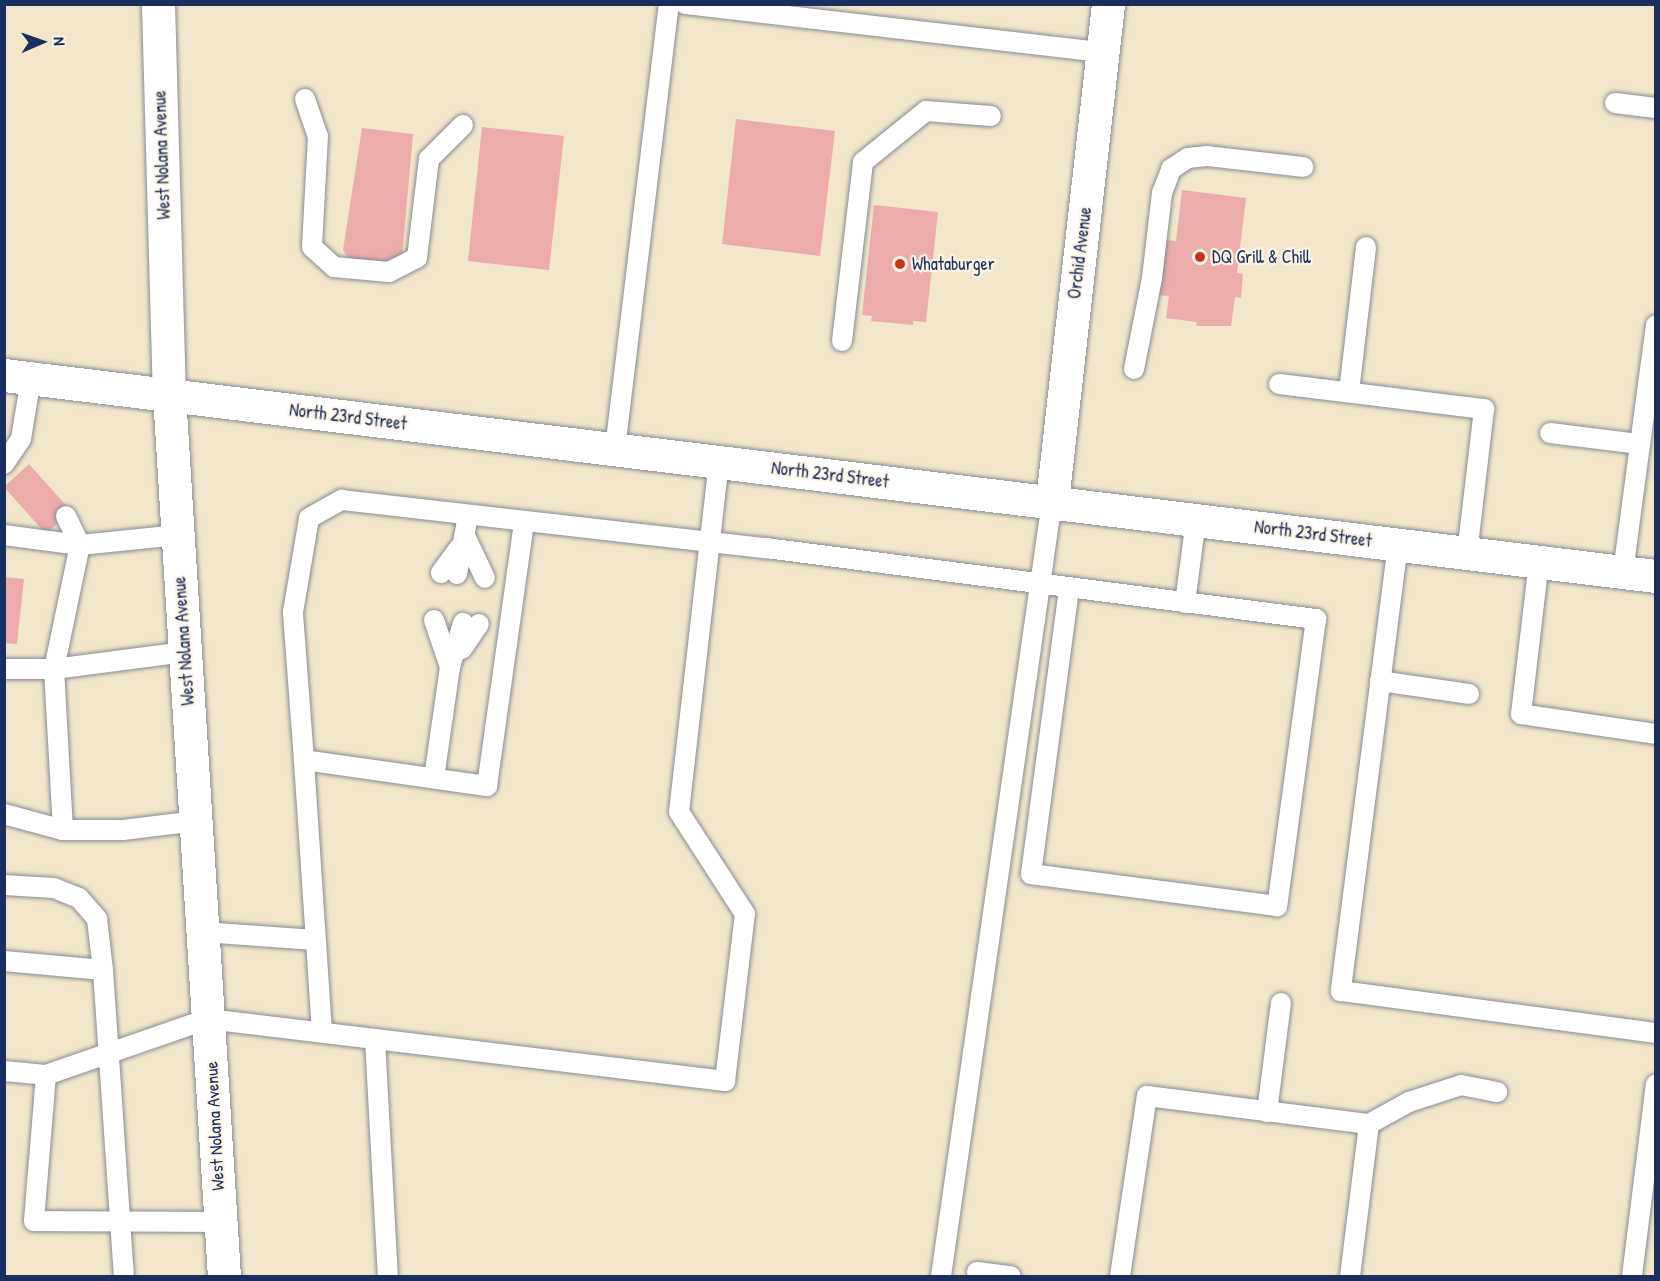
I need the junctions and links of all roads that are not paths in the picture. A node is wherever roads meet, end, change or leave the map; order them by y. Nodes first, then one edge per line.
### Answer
1 (158, 4) edge
2 (669, 4) edge
3 (685, 4) edge
4 (1108, 4) edge
5 (1102, 52) junction
6 (305, 99) dead end
7 (1615, 103) dead end
8 (1656, 108) edge
9 (991, 116) dead end
10 (463, 125) dead end
11 (1303, 166) dead end
12 (1366, 247) dead end
13 (1656, 325) edge
14 (842, 341) dead end
15 (1134, 369) dead end
16 (18, 377) edge
17 (1279, 384) dead end
18 (1349, 392) junction
19 (169, 396) junction
20 (1550, 433) dead end
21 (1640, 444) junction
22 (615, 449) junction
23 (719, 462) junction
24 (12, 468) edge
25 (1052, 501) junction
26 (468, 516) junction
27 (1196, 519) junction
28 (60, 521) dead end
29 (524, 523) junction
30 (4, 535) edge
31 (178, 535) junction
32 (465, 538) junction
33 (710, 542) junction
34 (1398, 544) junction
35 (80, 545) junction
36 (1467, 553) junction
37 (1539, 561) junction
38 (1623, 572) junction
39 (1656, 576) edge
40 (1040, 585) junction
41 (1069, 588) junction
42 (1185, 603) junction
43 (185, 652) junction
44 (450, 667) junction
45 (4, 669) edge
46 (54, 669) junction
47 (1380, 681) junction
48 (1469, 694) dead end
49 (1656, 734) edge
50 (304, 760) junction
51 (434, 778) junction
52 (4, 814) edge
53 (196, 821) junction
54 (63, 830) junction
55 (4, 885) edge
56 (202, 932) junction
57 (316, 940) junction
58 (4, 961) edge
59 (103, 970) junction
60 (1281, 1003) dead end
61 (208, 1019) junction
62 (322, 1032) junction
63 (1656, 1033) edge
64 (375, 1039) junction
65 (108, 1051) junction
66 (4, 1071) edge
67 (46, 1075) junction
68 (1656, 1084) edge
69 (1497, 1092) dead end
70 (1267, 1112) junction
71 (1369, 1124) junction
72 (220, 1222) junction
73 (121, 1224) junction
74 (977, 1272) dead end
75 (124, 1276) edge
76 (224, 1276) edge
77 (388, 1276) edge
78 (941, 1276) edge
79 (1011, 1276) edge
80 (1120, 1276) edge
81 (1350, 1276) edge
82 (1632, 1276) edge

1 - 19 main road, West Nolana Avenue
2 - 22 lane
3 - 5 lane
4 - 5 main road, Orchid Avenue
5 - 25 main road, Orchid Avenue
6 - 10 lane
7 - 8 lane
9 - 14 lane
11 - 15 lane
12 - 18 lane
13 - 21 lane
16 - 19 main road, North 23rd Street
16 - 24 lane
17 - 18 lane
18 - 36 lane
19 - 22 main road, North 23rd Street
19 - 31 main road, West Nolana Avenue
20 - 21 lane
21 - 38 lane
22 - 23 main road, North 23rd Street
23 - 25 main road, North 23rd Street
23 - 33 lane
25 - 27 main road, North 23rd Street
25 - 40 lane
26 - 29 lane
26 - 32 lane
26 - 50 lane
27 - 34 main road, North 23rd Street
27 - 42 lane
28 - 35 lane
29 - 33 lane
29 - 51 lane
30 - 35 lane
31 - 35 lane
31 - 43 main road, West Nolana Avenue
32 - 32 lane
33 - 40 lane
33 - 64 lane
34 - 36 main road, North 23rd Street
34 - 47 lane
35 - 46 lane
36 - 37 main road, North 23rd Street
37 - 38 main road, North 23rd Street
37 - 49 lane
38 - 39 main road, North 23rd Street
40 - 41 lane
40 - 78 lane
41 - 42 lane
41 - 42 lane
43 - 46 lane
43 - 53 main road, West Nolana Avenue
44 - 44 lane
44 - 51 lane
45 - 46 lane
46 - 54 lane
47 - 48 lane
47 - 63 lane
50 - 51 lane
50 - 57 lane
52 - 54 lane
53 - 54 lane
53 - 56 main road, West Nolana Avenue
55 - 59 lane
56 - 57 lane
56 - 61 main road, West Nolana Avenue
57 - 62 lane
58 - 59 lane
59 - 65 lane
60 - 70 lane
61 - 62 lane
61 - 65 lane
61 - 72 main road, West Nolana Avenue
62 - 64 lane
64 - 77 lane
65 - 67 lane
65 - 73 lane
66 - 67 lane
67 - 73 lane
68 - 82 lane
69 - 71 lane
70 - 71 lane
70 - 80 lane
71 - 81 lane
72 - 73 lane
72 - 76 main road, West Nolana Avenue
73 - 75 lane
74 - 79 lane

